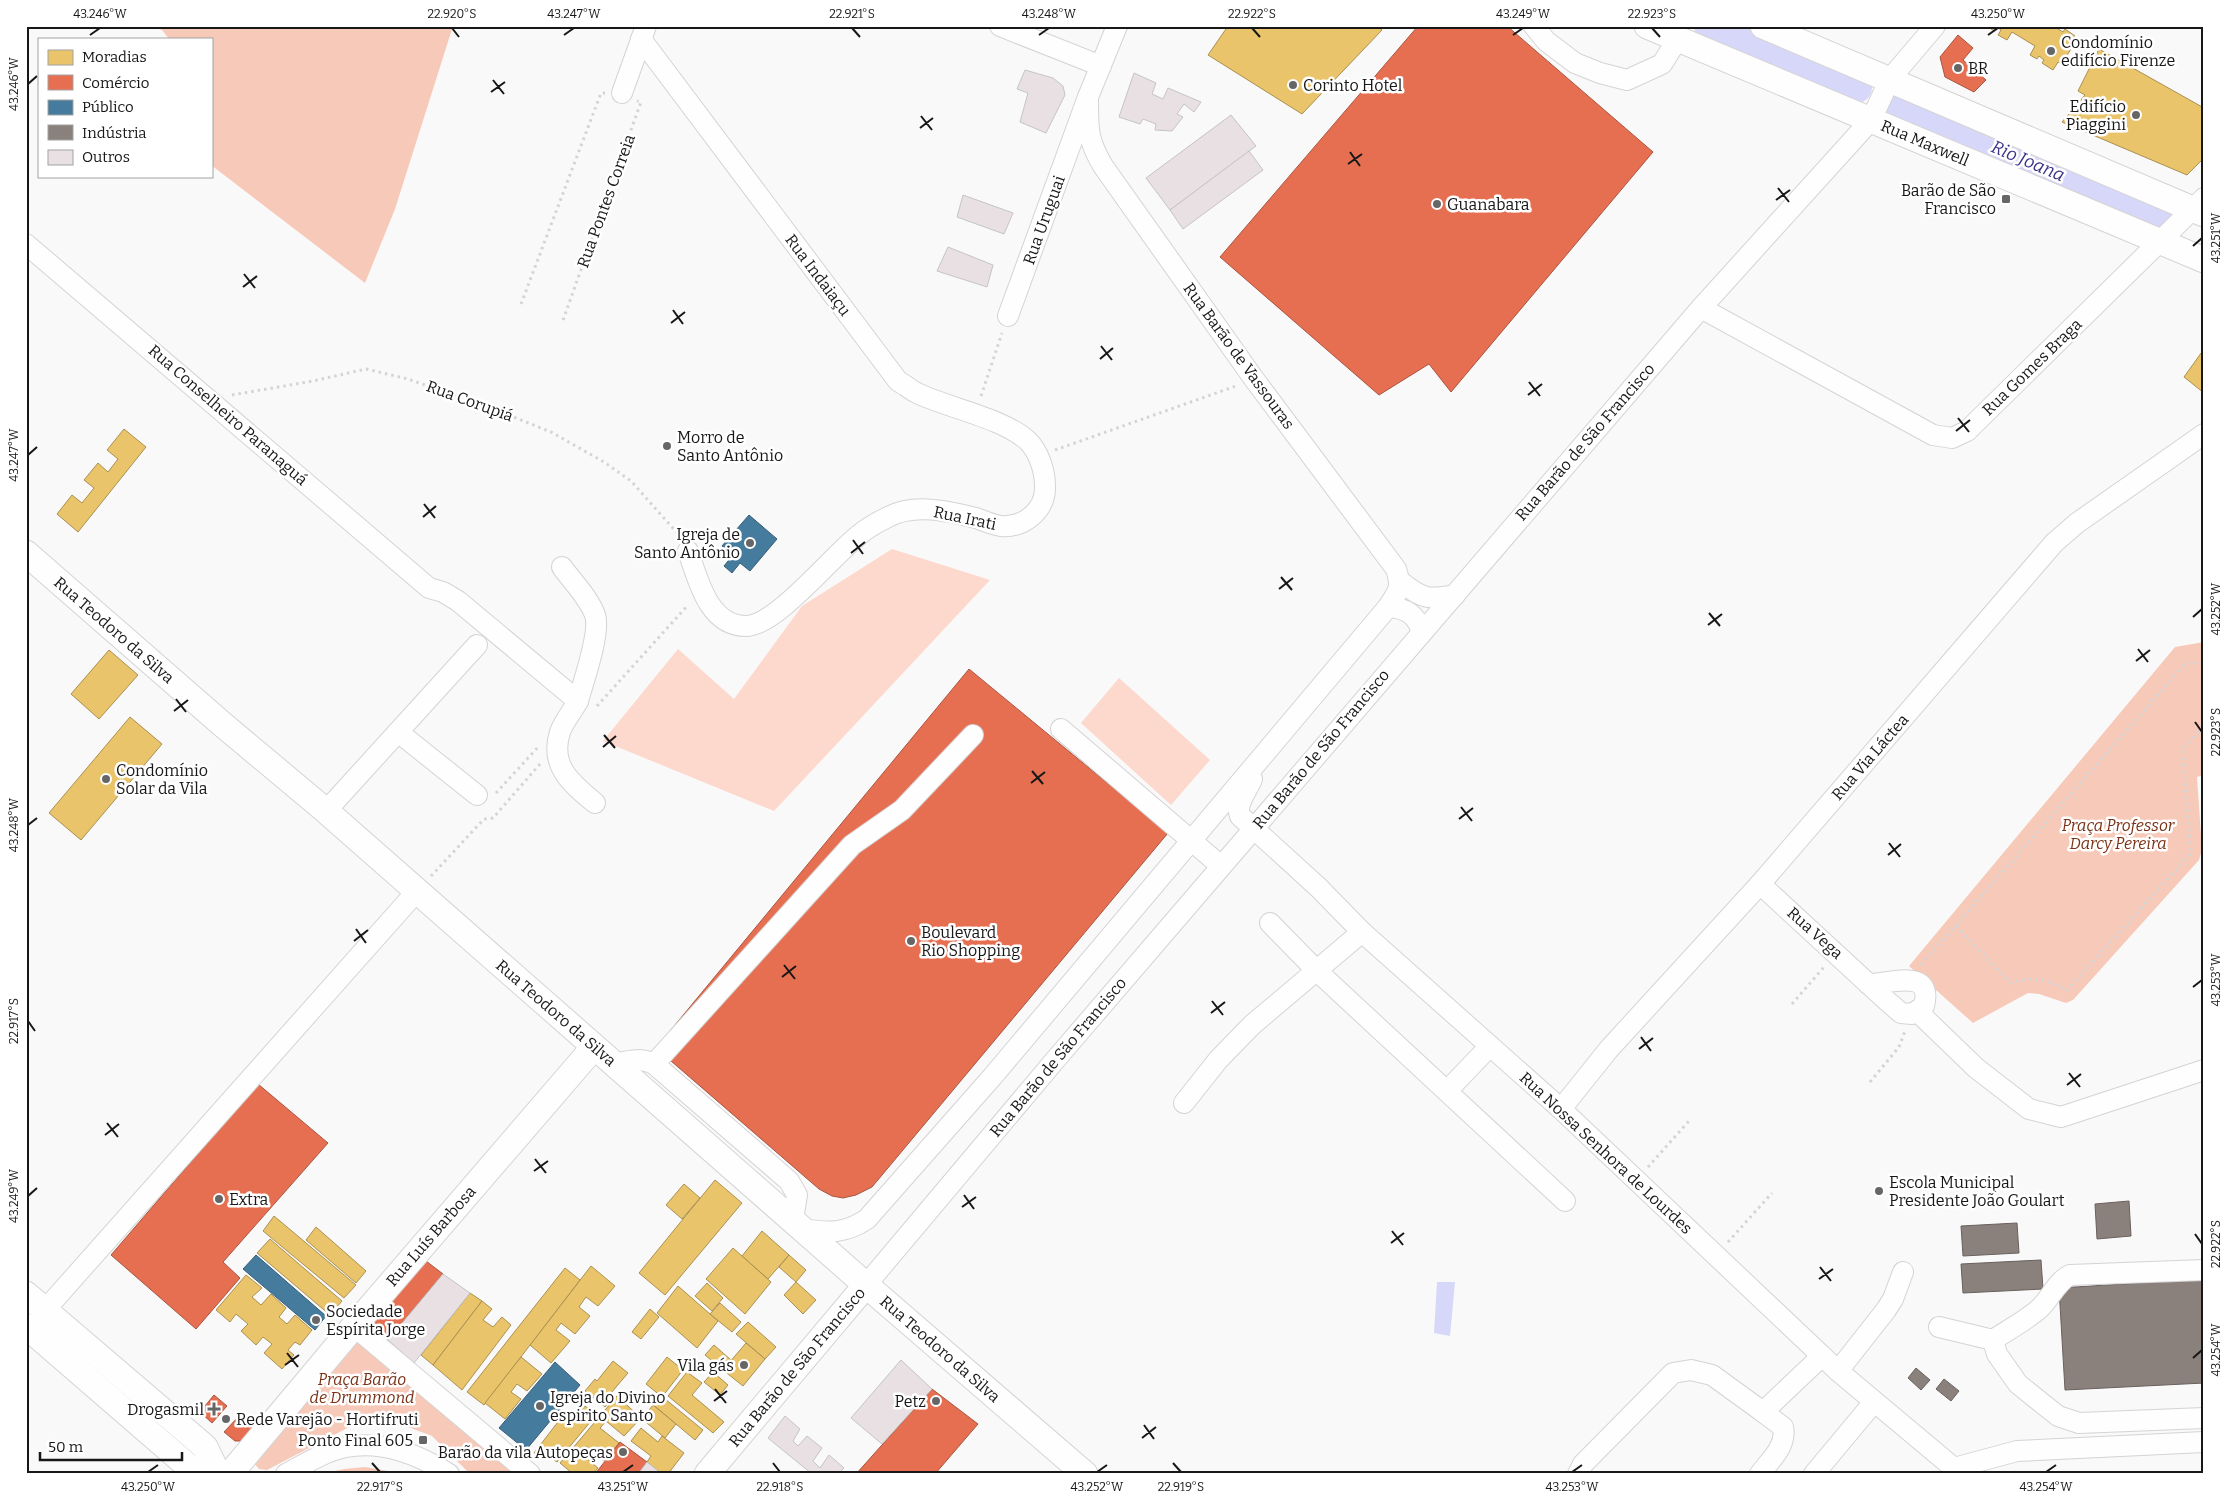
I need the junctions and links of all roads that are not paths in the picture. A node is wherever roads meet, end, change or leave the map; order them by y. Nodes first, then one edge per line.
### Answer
1 (1000, 26) edge
2 (1117, 26) edge
3 (1534, 26) edge
4 (1646, 26) edge
5 (1763, 26) edge
6 (1935, 26) edge
7 (643, 33) edge
8 (1677, 40) junction
9 (1101, 66) junction
10 (1890, 79) junction
11 (622, 93) road end
12 (1088, 97) junction
13 (1871, 120) junction
14 (2200, 207) edge
15 (2160, 242) junction
16 (26, 244) edge
17 (2204, 260) edge
18 (1701, 308) junction
19 (1008, 316) road end
20 (2204, 434) edge
21 (1038, 456) joint
22 (688, 550) road end
23 (30, 564) edge
24 (562, 567) dead end
25 (1400, 581) junction
26 (1455, 595) junction
27 (1388, 607) junction
28 (1422, 632) junction
29 (477, 645) dead end
30 (578, 702) junction
31 (1061, 729) dead end
32 (398, 732) junction
33 (973, 735) dead end
34 (1256, 762) junction
35 (486, 801) road end
36 (595, 803) dead end
37 (326, 811) junction
38 (1254, 828) junction
39 (1191, 840) junction
40 (1221, 866) junction
41 (1760, 884) junction
42 (418, 891) junction
43 (1270, 923) dead end
44 (1362, 932) junction
45 (1316, 971) junction
46 (1868, 984) junction
47 (1915, 1013) junction
48 (1490, 1046) junction
49 (594, 1047) junction
50 (614, 1064) junction
51 (654, 1064) junction
52 (2204, 1070) edge
53 (680, 1087) junction
54 (1447, 1091) junction
55 (1184, 1103) dead end
56 (1561, 1109) junction
57 (694, 1135) junction
58 (1565, 1201) dead end
59 (798, 1225) junction
60 (2204, 1270) edge
61 (1903, 1272) dead end
62 (866, 1285) junction
63 (26, 1294) edge
64 (45, 1310) junction
65 (26, 1326) edge
66 (354, 1326) junction
67 (1939, 1327) dead end
68 (1993, 1340) junction
69 (1822, 1356) junction
70 (1838, 1371) junction
71 (1874, 1402) junction
72 (1763, 1412) junction
73 (2204, 1418) edge
74 (2204, 1442) edge
75 (1958, 1471) edge
76 (202, 1474) edge
77 (218, 1474) edge
78 (230, 1474) edge
79 (286, 1474) edge
80 (449, 1474) edge
81 (530, 1474) edge
82 (707, 1474) edge
83 (1085, 1474) edge
84 (1578, 1474) edge
85 (1760, 1474) edge
86 (1814, 1474) edge

1 - 9 street
2 - 9 street, Rua Uruguai
3 - 8 street
4 - 8 main road, Rua Maxwell
5 - 10 main road
6 - 10 street, Rua Barão de São Francisco
7 - 11 street
7 - 21 street, Rua Indaiaçu
8 - 13 main road, Rua Maxwell
9 - 12 street, Rua Uruguai
10 - 13 street, Rua Barão de São Francisco
10 - 14 main road
12 - 19 street, Rua Uruguai
12 - 25 street, Rua Barão de Vassouras
13 - 15 main road, Rua Maxwell
13 - 18 street, Rua Barão de São Francisco
14 - 15 street, Rua Gomes Braga
15 - 17 main road, Rua Maxwell
15 - 18 street, Rua Gomes Braga
16 - 30 street, Rua Conselheiro Paranaguá
18 - 26 street, Rua Barão de São Francisco
20 - 41 street, Rua Via Láctea
21 - 22 street, Rua Irati
23 - 37 main road, Rua Teodoro da Silva
24 - 30 street
25 - 26 street
25 - 27 street
26 - 28 street, Rua Barão de São Francisco
27 - 28 street
27 - 34 street
28 - 38 street, Rua Barão de São Francisco
29 - 32 street
30 - 36 street
31 - 39 street
32 - 35 street
32 - 37 street
33 - 51 street
34 - 38 street, Rua Nossa Senhora de Lourdes
34 - 39 street
37 - 42 main road, Rua Teodoro da Silva
38 - 40 street, Rua Barão de São Francisco
38 - 44 street, Rua Nossa Senhora de Lourdes
39 - 40 street
39 - 59 street
40 - 62 street, Rua Barão de São Francisco
41 - 46 street, Rua Vega
41 - 56 street, Rua Via Láctea
42 - 49 main road, Rua Teodoro da Silva
42 - 64 street
43 - 45 street
44 - 45 street
44 - 48 street, Rua Nossa Senhora de Lourdes
45 - 54 street
45 - 55 street
46 - 47 street, Rua Vega
46 - 47 street
47 - 52 street, Rua Vega
48 - 54 street
48 - 56 street, Rua Nossa Senhora de Lourdes
49 - 50 main road, Rua Teodoro da Silva
49 - 66 main road, Rua Luís Barbosa
50 - 51 street
50 - 57 main road, Rua Teodoro da Silva
51 - 53 street
53 - 57 street
53 - 59 street
54 - 58 street
56 - 69 street, Rua Nossa Senhora de Lourdes
57 - 59 main road, Rua Teodoro da Silva
59 - 62 main road, Rua Teodoro da Silva
60 - 68 street
61 - 70 street
62 - 82 main road, Rua Barão de São Francisco
62 - 83 main road, Rua Teodoro da Silva
63 - 64 main road
64 - 77 main road
65 - 76 main road
66 - 78 main road, Rua Luís Barbosa
66 - 81 street
67 - 68 street
68 - 73 street
69 - 70 street, Rua Nossa Senhora de Lourdes
69 - 72 street
70 - 71 street, Rua Nossa Senhora de Lourdes
71 - 75 street, Rua Nossa Senhora de Lourdes
71 - 86 street
72 - 84 street
72 - 85 street
74 - 75 street
79 - 80 street

